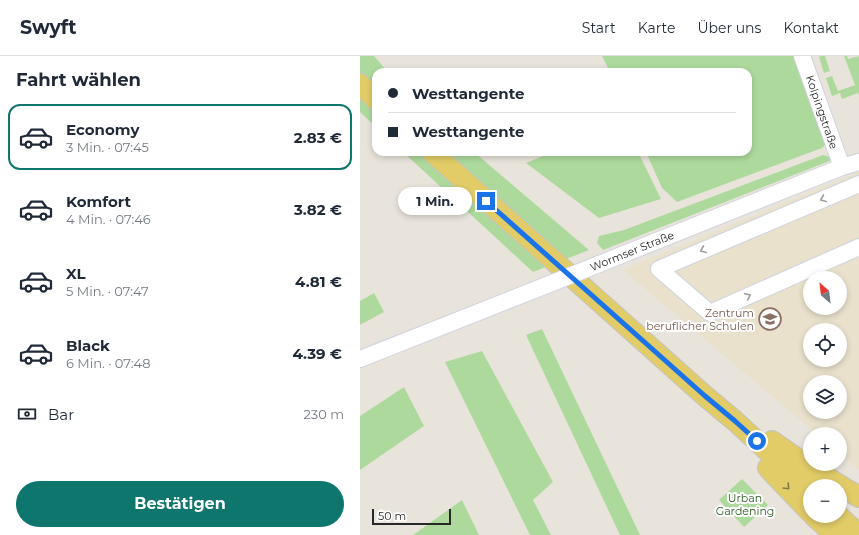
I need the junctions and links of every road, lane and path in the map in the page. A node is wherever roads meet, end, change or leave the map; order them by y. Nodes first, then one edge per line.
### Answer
1 (802, 56) edge
2 (360, 84) edge
3 (372, 96) edge
4 (436, 156) edge
5 (859, 162) edge
6 (842, 167) junction
7 (859, 184) edge
8 (859, 247) edge
9 (360, 359) edge
10 (705, 396) junction
11 (735, 421) junction
12 (803, 484) edge
13 (859, 497) edge
14 (803, 505) edge
15 (822, 523) edge
16 (846, 523) edge
17 (835, 535) edge
18 (859, 535) edge

1 - 6 street, Kolpingstraße
2 - 3 main road
4 - 10 main road
5 - 6 street, Wormser Straße
6 - 9 street, Wormser Straße, bridge
7 -> 8 street
10 - 11 main road
10 -> 14 main road
11 - 12 main road
11 - 13 main road
15 - 17 main road
16 - 18 main road

